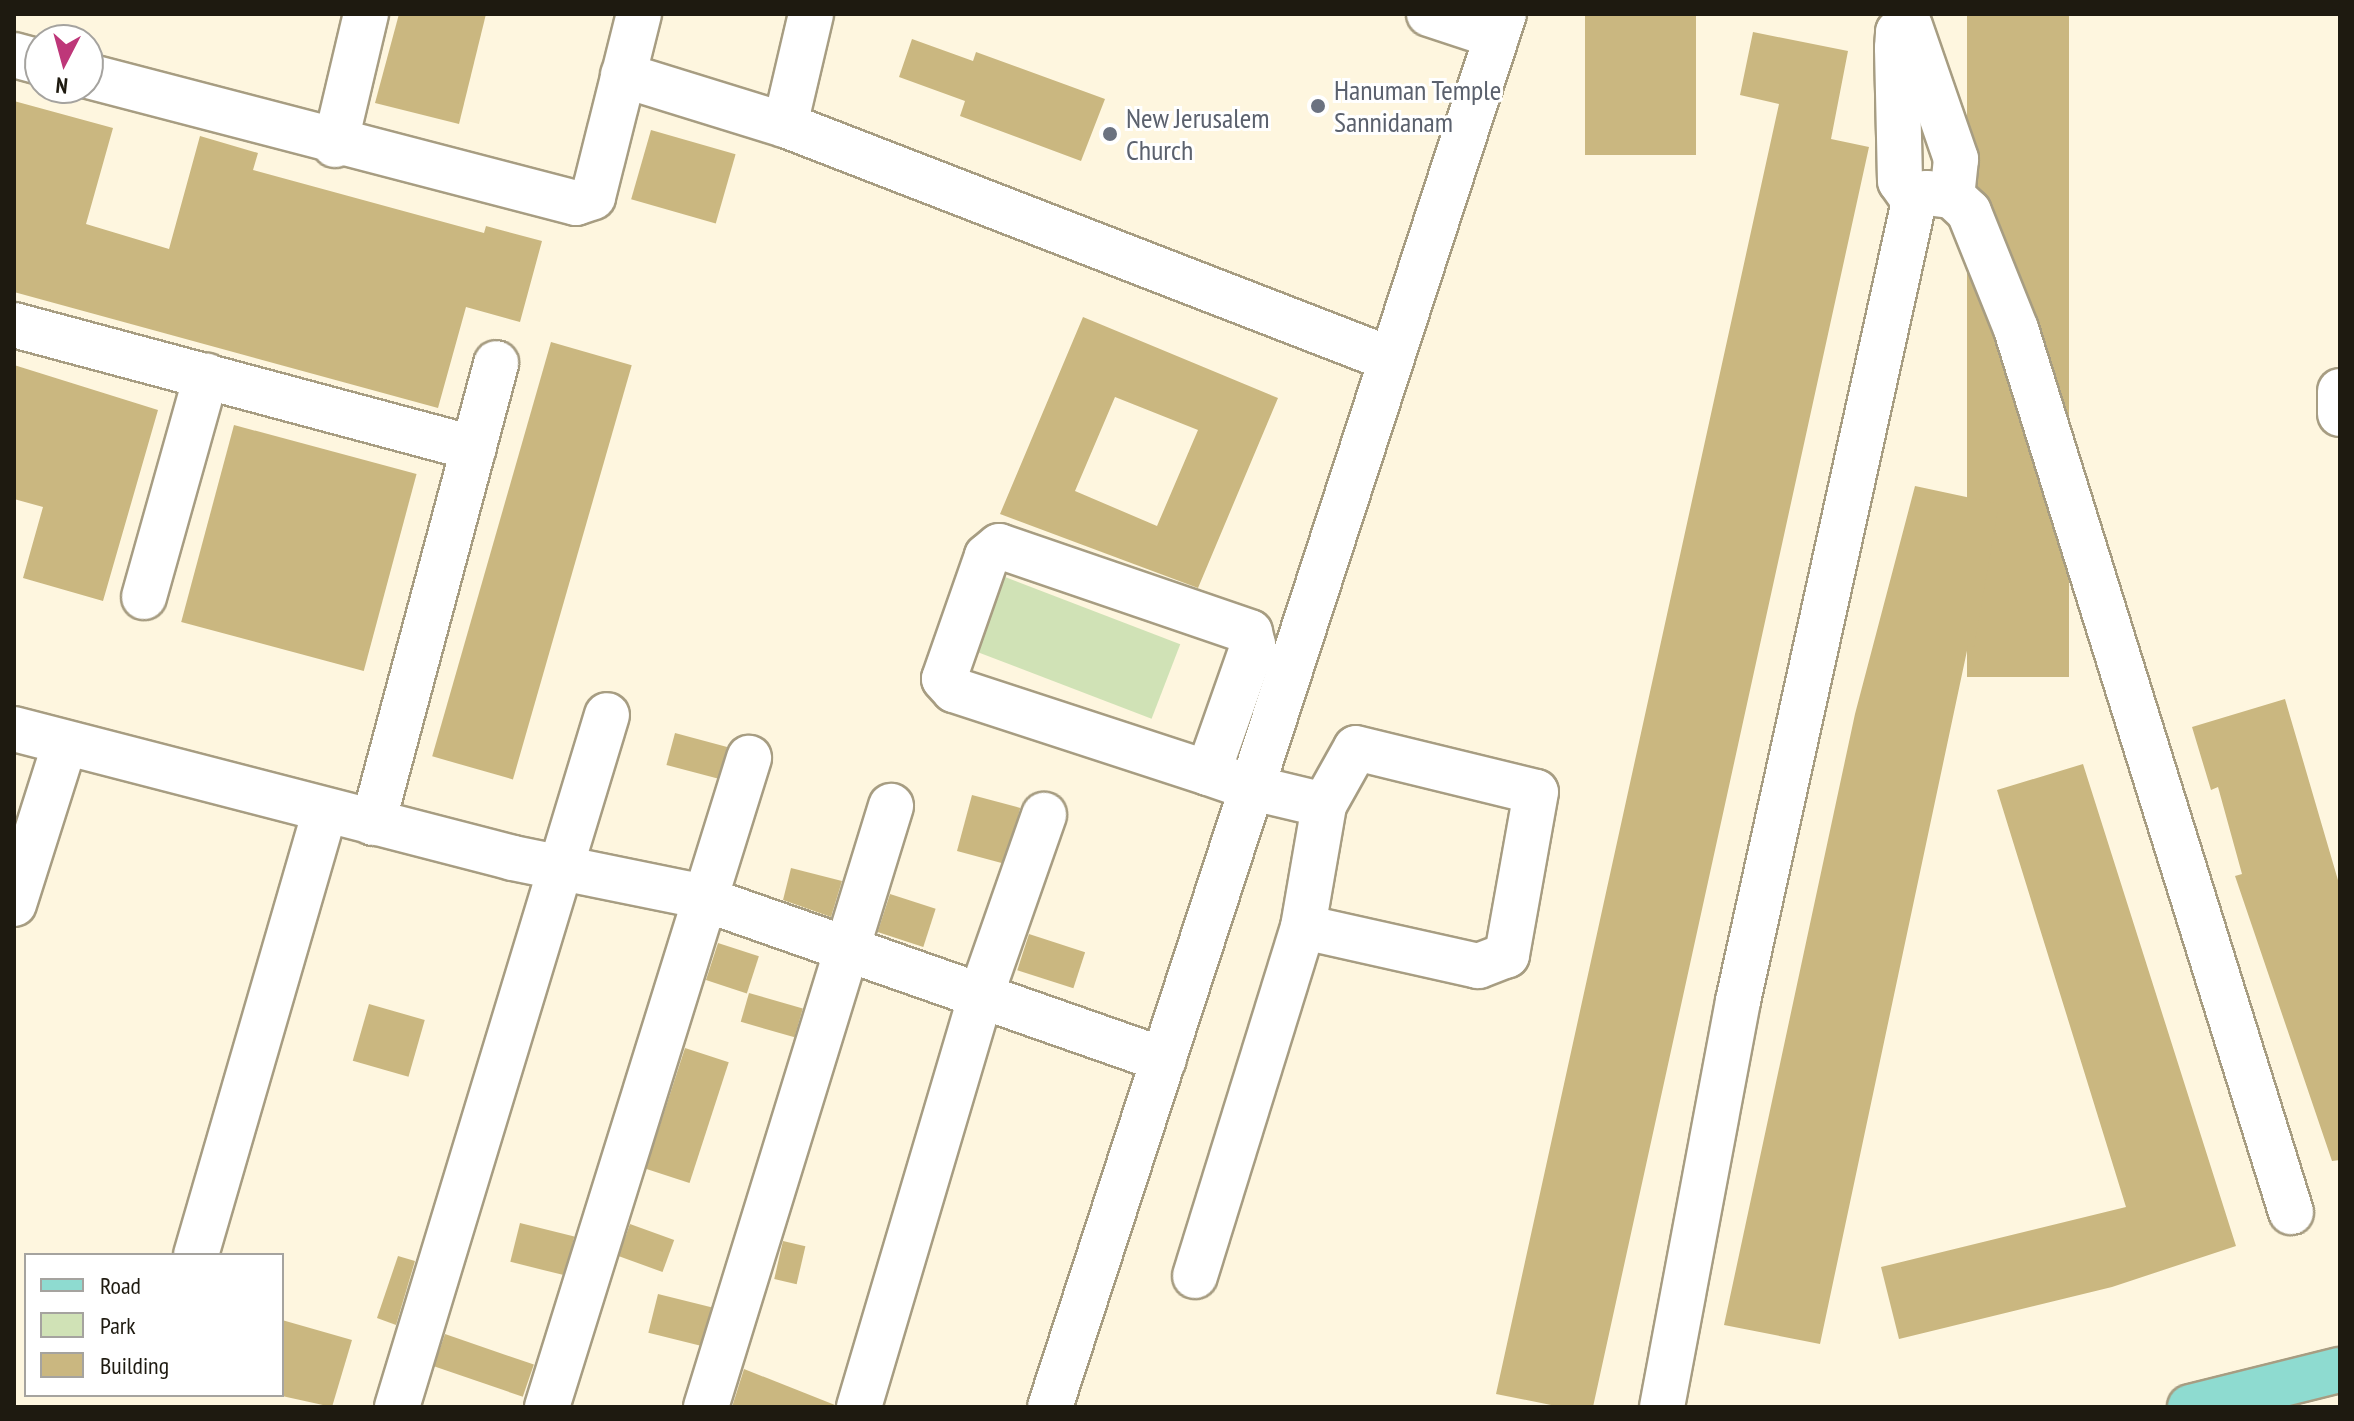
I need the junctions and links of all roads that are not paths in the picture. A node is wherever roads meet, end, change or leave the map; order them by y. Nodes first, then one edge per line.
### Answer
1 (366, 14) edge
2 (639, 14) edge
3 (811, 14) edge
4 (1429, 14) edge
5 (1500, 25) edge
6 (623, 75) junction
7 (104, 80) edge
8 (785, 125) junction
9 (335, 145) junction
10 (14, 325) edge
11 (1390, 359) junction
12 (496, 363) dead end
13 (206, 376) junction
14 (2340, 391) edge
15 (2340, 414) edge
16 (474, 448) junction
17 (144, 597) dead end
18 (607, 715) dead end
19 (14, 729) edge
20 (65, 743) junction
21 (749, 758) dead end
22 (1208, 773) junction
23 (1249, 787) junction
24 (1324, 805) junction
25 (891, 806) dead end
26 (325, 811) junction
27 (1044, 815) dead end
28 (373, 823) junction
29 (565, 869) junction
30 (701, 898) junction
31 (14, 904) edge
32 (1303, 927) junction
33 (850, 948) junction
34 (981, 995) junction
35 (1164, 1060) junction
36 (2291, 1212) dead end
37 (197, 1253) edge
38 (1195, 1276) dead end
39 (2340, 1370) edge
40 (397, 1407) edge
41 (547, 1407) edge
42 (706, 1407) edge
43 (859, 1407) edge
44 (1050, 1407) edge
45 (1662, 1407) edge
46 (2190, 1407) edge

1 - 9 street
2 - 6 street
3 - 8 street
4 - 5 street
5 - 11 street
6 - 8 street
6 - 9 street
7 - 9 street
8 - 11 street
10 - 13 street
11 - 23 street
12 - 16 street
13 - 16 street
13 - 17 street
14 - 15 street
16 - 28 street
18 - 29 street
19 - 20 street
20 - 26 street
20 - 31 street
21 - 30 street
22 - 22 street
22 - 23 street
23 - 24 street
23 - 35 street
24 - 32 street
24 - 32 street
25 - 33 street
26 - 28 street
26 - 37 street
27 - 34 street
28 - 29 street
29 - 30 street
29 - 40 street
30 - 33 street
30 - 41 street
32 - 38 street
33 - 34 street
33 - 42 street
34 - 35 street
34 - 43 street
35 - 44 street
36 - 45 street
39 - 46 main road

